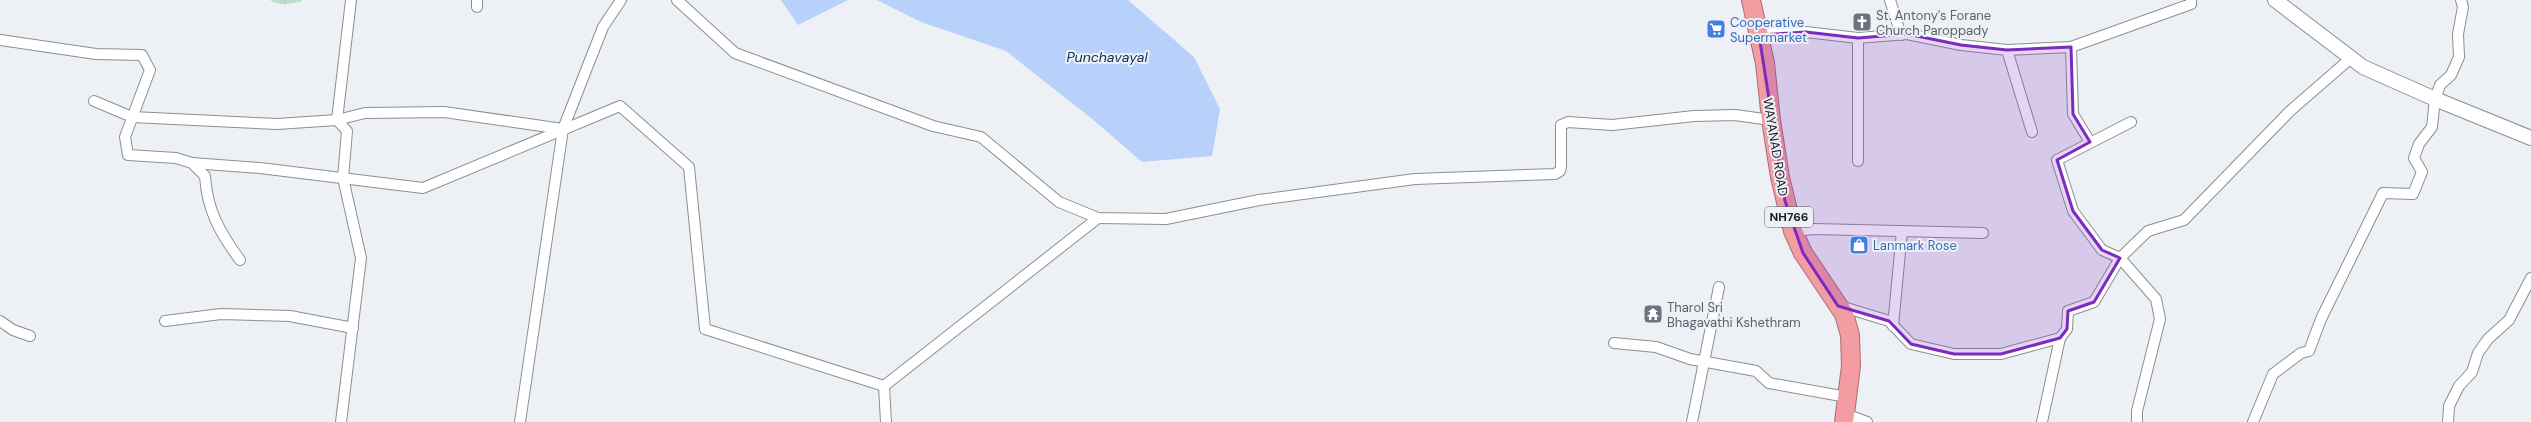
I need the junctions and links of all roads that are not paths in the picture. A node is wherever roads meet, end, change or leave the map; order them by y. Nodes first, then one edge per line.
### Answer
1 (351, 0) edge
2 (621, 0) edge
3 (677, 0) edge
4 (1751, 0) edge
5 (1890, 0) edge
6 (2191, 0) edge
7 (2275, 0) edge
8 (2461, 0) edge
9 (1759, 35) junction
10 (1901, 35) junction
11 (1858, 38) junction
12 (0, 40) edge
13 (2071, 47) junction
14 (2007, 50) junction
15 (2351, 58) junction
16 (2435, 99) junction
17 (94, 101) dead end
18 (132, 117) junction
19 (337, 120) junction
20 (1771, 120) junction
21 (2131, 122) dead end
22 (562, 129) junction
23 (2032, 132) dead end
24 (2531, 138) edge
25 (2090, 142) junction
26 (1858, 161) dead end
27 (192, 163) junction
28 (343, 178) junction
29 (1098, 218) junction
30 (1793, 231) junction
31 (1902, 231) junction
32 (1983, 233) dead end
33 (2120, 258) junction
34 (240, 260) dead end
35 (2531, 278) edge
36 (1719, 287) dead end
37 (1838, 306) junction
38 (0, 321) edge
39 (166, 321) dead end
40 (1893, 326) junction
41 (353, 328) junction
42 (30, 336) dead end
43 (2060, 338) junction
44 (1614, 343) dead end
45 (1704, 362) junction
46 (884, 386) junction
47 (1845, 411) edge
48 (341, 422) edge
49 (520, 422) edge
50 (886, 422) edge
51 (1692, 422) edge
52 (1867, 422) edge
53 (2042, 422) edge
54 (2137, 422) edge
55 (2254, 422) edge
56 (2448, 422) edge

1 - 19 street
2 - 22 street
3 - 29 street
4 - 9 highway, WAYANAD ROAD / NH766
5 - 10 street
6 - 13 street
7 - 15 main road
8 - 16 street
9 - 11 street
9 - 20 highway, WAYANAD ROAD / NH766
10 - 11 street
10 - 14 street
11 - 26 street
12 - 18 street
13 - 14 street
13 - 25 street
14 - 23 street
15 - 16 main road
15 - 33 street
16 - 24 main road
16 - 55 street
17 - 18 street
18 - 19 street
18 - 27 street
19 - 22 street
19 - 28 street
20 - 29 street
20 - 30 highway, WAYANAD ROAD / NH766
21 - 25 street
22 - 28 street
22 - 46 street
22 - 49 street
25 - 33 street
27 - 28 street
27 - 34 street
28 - 41 street
29 - 46 street
30 - 31 street
30 - 37 highway, WAYANAD ROAD / NH766
31 - 32 street
31 - 40 street
33 - 43 street
33 - 54 street
35 - 56 street
36 - 45 street
37 - 40 street
37 - 47 highway, WAYANAD ROAD / NH766
38 - 42 street
39 - 41 street
40 - 43 street
41 - 48 street
43 - 53 street
44 - 45 street
45 - 47 street
45 - 51 street
46 - 50 street
47 - 52 street

